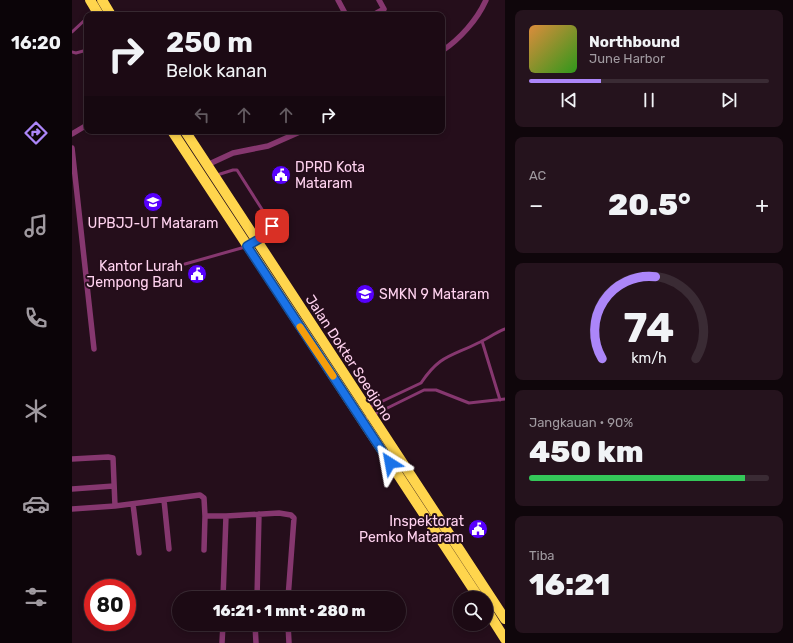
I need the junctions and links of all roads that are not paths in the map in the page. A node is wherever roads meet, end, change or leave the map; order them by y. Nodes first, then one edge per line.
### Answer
1 (90, 0) edge
2 (102, 0) edge
3 (338, 0) edge
4 (379, 0) edge
5 (486, 0) edge
6 (95, 12) edge
7 (109, 12) edge
8 (344, 12) edge
9 (385, 12) edge
10 (84, 21) edge
11 (72, 32) edge
12 (445, 48) edge
13 (84, 51) edge
14 (72, 52) edge
15 (84, 126) edge
16 (72, 134) edge
17 (174, 134) edge
18 (187, 134) edge
19 (295, 134) edge
20 (72, 148) edge
21 (207, 165) junction
22 (214, 176) junction
23 (252, 244) junction
24 (185, 264) dead end
25 (505, 329) edge
26 (482, 341) junction
27 (94, 349) dead end
28 (421, 383) junction
29 (424, 390) junction
30 (505, 399) edge
31 (500, 400) junction
32 (364, 415) junction
33 (72, 459) edge
34 (114, 486) junction
35 (72, 489) edge
36 (164, 500) junction
37 (133, 504) junction
38 (115, 506) junction
39 (72, 509) edge
40 (259, 514) junction
41 (206, 516) junction
42 (226, 516) junction
43 (168, 549) dead end
44 (204, 550) dead end
45 (139, 553) dead end
46 (471, 576) junction
47 (223, 591) edge
48 (257, 591) edge
49 (289, 591) edge
50 (476, 591) edge
51 (505, 619) edge
52 (493, 620) edge
53 (223, 631) edge
54 (255, 631) edge
55 (288, 631) edge
56 (505, 639) edge
57 (222, 643) edge
58 (256, 643) edge
59 (289, 643) edge

1 - 6 highway
2 - 7 highway
3 - 8 street
4 - 9 street
5 - 12 street
10 - 11 lane
13 - 14 lane
15 - 16 street
17 - 23 highway, Jalan Dokter Soedjono
18 - 21 highway, Jalan Dokter Soedjono
19 - 21 street
20 - 27 street
21 - 22 highway, Jalan Dokter Soedjono
22 - 23 highway, Jalan Dokter Soedjono
22 - 23 lane
23 - 24 lane
23 - 32 highway, Jalan Dokter Soedjono
25 - 26 lane
26 - 28 lane
26 - 31 lane
28 - 29 lane
28 - 32 lane
29 - 31 lane
29 - 32 lane
30 - 31 lane
32 - 46 highway, Jalan Dokter Soedjono
33 - 34 street
34 - 35 street
34 - 38 street
36 - 37 street
36 - 41 street
36 - 43 street
37 - 38 street
37 - 45 street
38 - 39 street
40 - 42 street
40 - 48 street
40 - 49 street
41 - 42 street
41 - 44 street
42 - 47 street
46 - 50 highway, Jalan Dokter Soedjono
46 - 51 highway, Jalan Dokter Soedjono
52 - 56 highway
53 - 57 street
54 - 58 street
55 - 59 street

